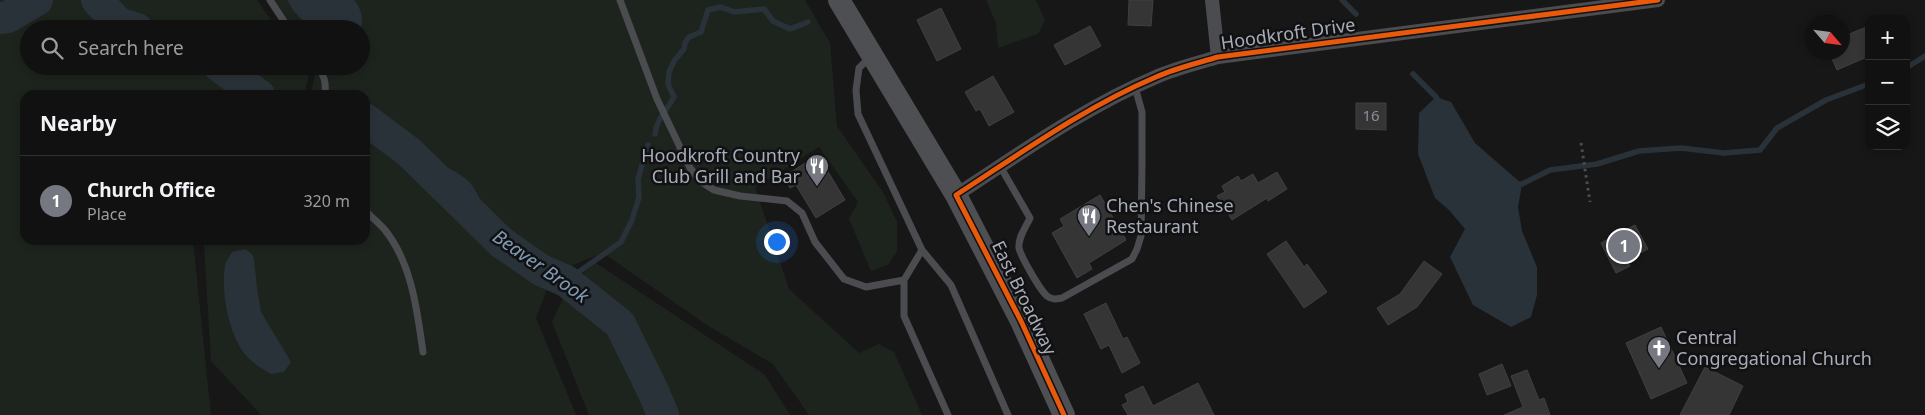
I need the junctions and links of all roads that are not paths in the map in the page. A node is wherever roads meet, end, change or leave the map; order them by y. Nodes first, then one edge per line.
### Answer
1 (270, 0) edge
2 (620, 0) edge
3 (840, 0) edge
4 (1212, 0) edge
5 (1658, 0) edge
6 (283, 20) edge
7 (872, 56) junction
8 (1218, 57) junction
9 (323, 75) edge
10 (1135, 87) junction
11 (325, 90) edge
12 (1000, 166) junction
13 (956, 195) junction
14 (370, 215) edge
15 (922, 250) junction
16 (904, 280) junction
17 (423, 352) dead end
18 (948, 415) edge
19 (1008, 415) edge
20 (1064, 415) edge

1 - 6 lane
2 - 16 lane
3 - 7 main road, East Broadway
4 - 8 street
5 - 8 street, Hoodkroft Drive
7 - 13 main road, East Broadway
7 - 15 lane
8 - 10 street, Hoodkroft Drive
9 - 11 lane
10 - 12 street, Hoodkroft Drive
10 - 12 lane
12 - 13 street, Hoodkroft Drive
13 - 20 main road, East Broadway
14 - 17 lane
15 - 16 lane
15 - 19 lane
16 - 18 lane

